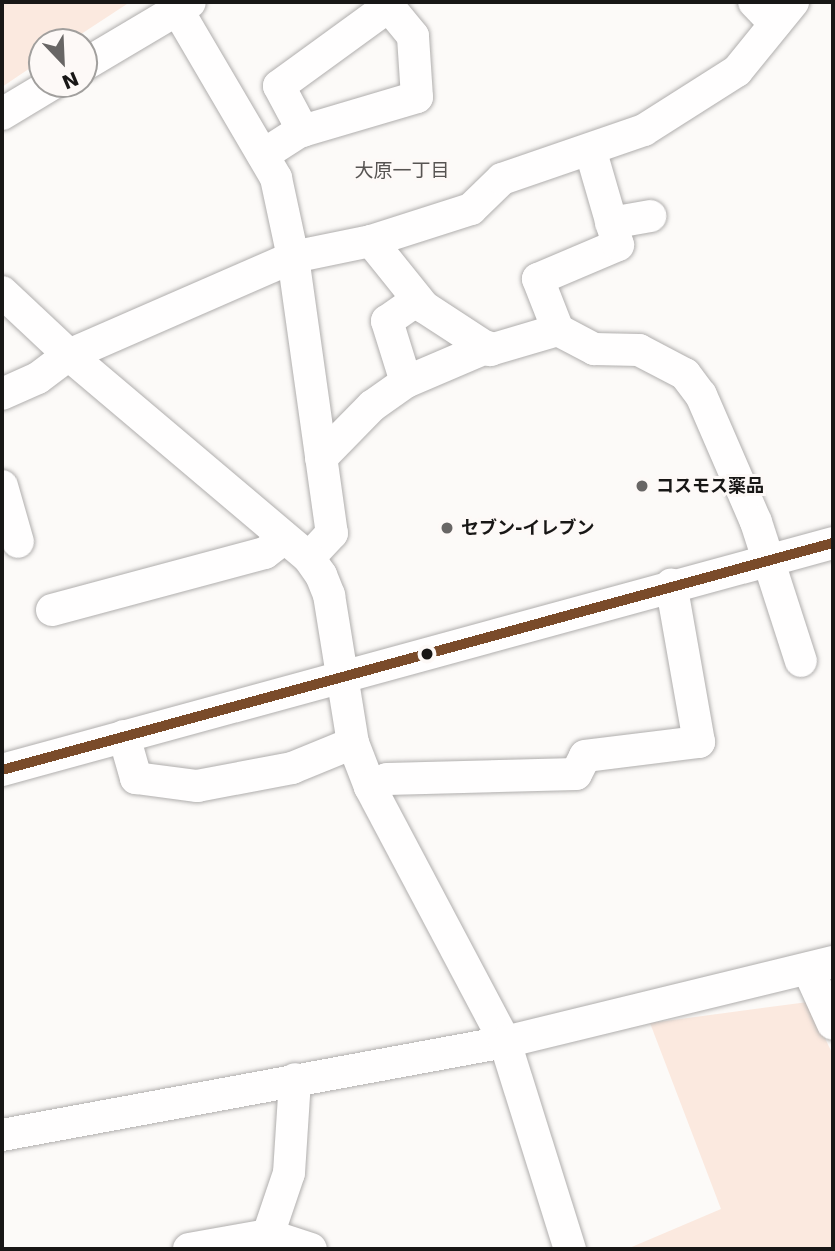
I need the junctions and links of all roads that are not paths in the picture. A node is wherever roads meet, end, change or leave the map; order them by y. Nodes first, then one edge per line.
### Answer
1 (387, 4) edge
2 (184, 5) edge
3 (774, 9) edge
4 (98, 57) edge
5 (28, 98) edge
6 (2, 114) edge
7 (303, 131) junction
8 (591, 152) junction
9 (262, 155) junction
10 (650, 216) dead end
11 (611, 223) junction
12 (371, 241) junction
13 (293, 257) junction
14 (2, 292) edge
15 (417, 300) junction
16 (558, 330) junction
17 (488, 347) junction
18 (69, 355) junction
19 (406, 382) junction
20 (2, 394) edge
21 (321, 458) junction
22 (2, 486) edge
23 (282, 539) junction
24 (18, 542) dead end
25 (833, 543) edge
26 (309, 558) junction
27 (770, 559) junction
28 (671, 584) junction
29 (52, 610) dead end
30 (801, 661) dead end
31 (339, 676) junction
32 (124, 736) junction
33 (353, 743) junction
34 (2, 770) edge
35 (370, 787) junction
36 (820, 965) edge
37 (833, 1024) edge
38 (505, 1042) junction
39 (295, 1079) junction
40 (2, 1135) edge
41 (268, 1236) junction
42 (189, 1249) edge
43 (311, 1249) edge
44 (570, 1249) edge

1 - 7 street
1 - 7 street
2 - 4 street
2 - 9 street
3 - 8 street
5 - 6 street
7 - 9 street
8 - 11 street
8 - 12 street
9 - 13 street
10 - 11 street
11 - 16 street
12 - 13 street
12 - 15 street
13 - 18 street
13 - 21 street
14 - 18 street
15 - 17 street
15 - 19 street
16 - 17 street
16 - 27 street
17 - 19 street
18 - 20 street
18 - 23 street
19 - 21 street
21 - 26 street
22 - 24 street
23 - 26 street
23 - 29 street
25 - 27 street
26 - 31 street
27 - 28 street
27 - 30 street
28 - 31 street
28 - 35 street
31 - 32 street
31 - 33 street
32 - 33 street
32 - 34 street
33 - 35 street
35 - 38 street
36 - 37 street
36 - 38 street
38 - 39 street
38 - 44 street
39 - 40 street
39 - 41 street
41 - 42 street
41 - 43 street

